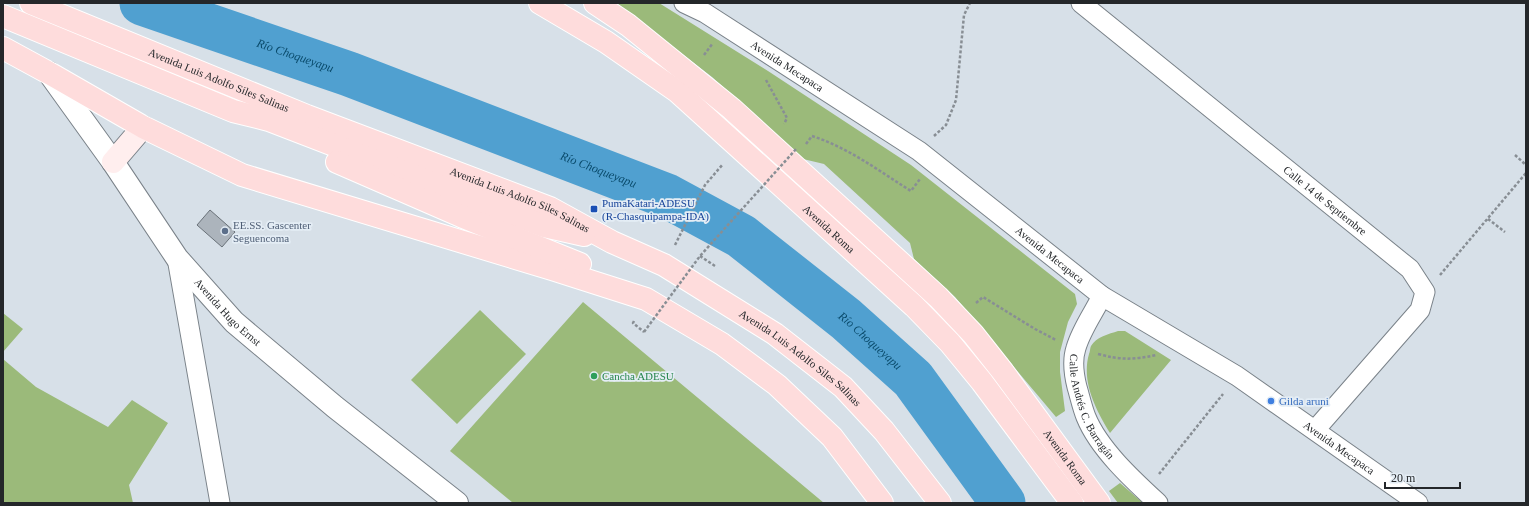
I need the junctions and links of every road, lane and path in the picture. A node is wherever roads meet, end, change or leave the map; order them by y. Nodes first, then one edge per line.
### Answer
1 (31, 3) edge
2 (540, 3) edge
3 (595, 3) edge
4 (684, 3) edge
5 (970, 3) edge
6 (1081, 3) edge
7 (3, 16) edge
8 (714, 41) dead end
9 (3, 48) edge
10 (701, 59) dead end
11 (49, 73) junction
12 (764, 74) dead end
13 (233, 111) junction
14 (784, 124) dead end
15 (143, 127) junction
16 (806, 144) dead end
17 (797, 148) dead end
18 (919, 151) junction
19 (1515, 155) dead end
20 (113, 162) junction
21 (1526, 164) edge
22 (1526, 173) edge
23 (921, 177) dead end
24 (705, 185) dead end
25 (1488, 219) junction
26 (1505, 232) dead end
27 (678, 239) dead end
28 (612, 242) junction
29 (700, 256) junction
30 (177, 258) junction
31 (711, 263) dead end
32 (1425, 292) junction
33 (1102, 296) junction
34 (646, 300) junction
35 (975, 304) dead end
36 (644, 332) dead end
37 (1062, 343) dead end
38 (1150, 350) dead end
39 (1097, 354) dead end
40 (1237, 376) junction
41 (1315, 430) junction
42 (1152, 497) edge
43 (220, 503) edge
44 (457, 503) edge
45 (882, 503) edge
46 (940, 503) edge
47 (1072, 503) edge
48 (1099, 503) edge
49 (1418, 503) edge

1 - 28 main road, Avenida Luis Adolfo Siles Salinas
2 - 47 main road, Avenida Roma
3 - 48 main road, Avenida Roma
4 - 18 street, Avenida Mecapaca
5 - 18 path
6 - 32 street, Calle 14 de Septiembre
7 - 13 main road
8 - 10 path
9 - 11 main road
11 - 15 main road
11 - 20 street, Avenida Hugo Ernst
12 - 14 path
13 - 28 main road
13 - 34 main road
15 - 20 main road
15 - 34 main road
16 - 23 path
17 - 29 path, bridge
18 - 33 street, Avenida Mecapaca
19 - 21 path
20 - 30 street, Avenida Hugo Ernst
22 - 25 path
24 - 27 path
25 - 26 path
25 - 32 path
28 - 46 main road, Avenida Luis Adolfo Siles Salinas
29 - 31 path
29 - 36 path, bridge
30 - 43 street
30 - 44 street, Avenida Hugo Ernst
32 - 41 street
33 - 40 street, Avenida Mecapaca
33 - 42 street, Calle Andrés C. Barragán
34 - 45 main road
35 - 37 path
38 - 39 path
40 - 41 street, Avenida Mecapaca
40 - 42 path
41 - 49 street, Avenida Mecapaca

